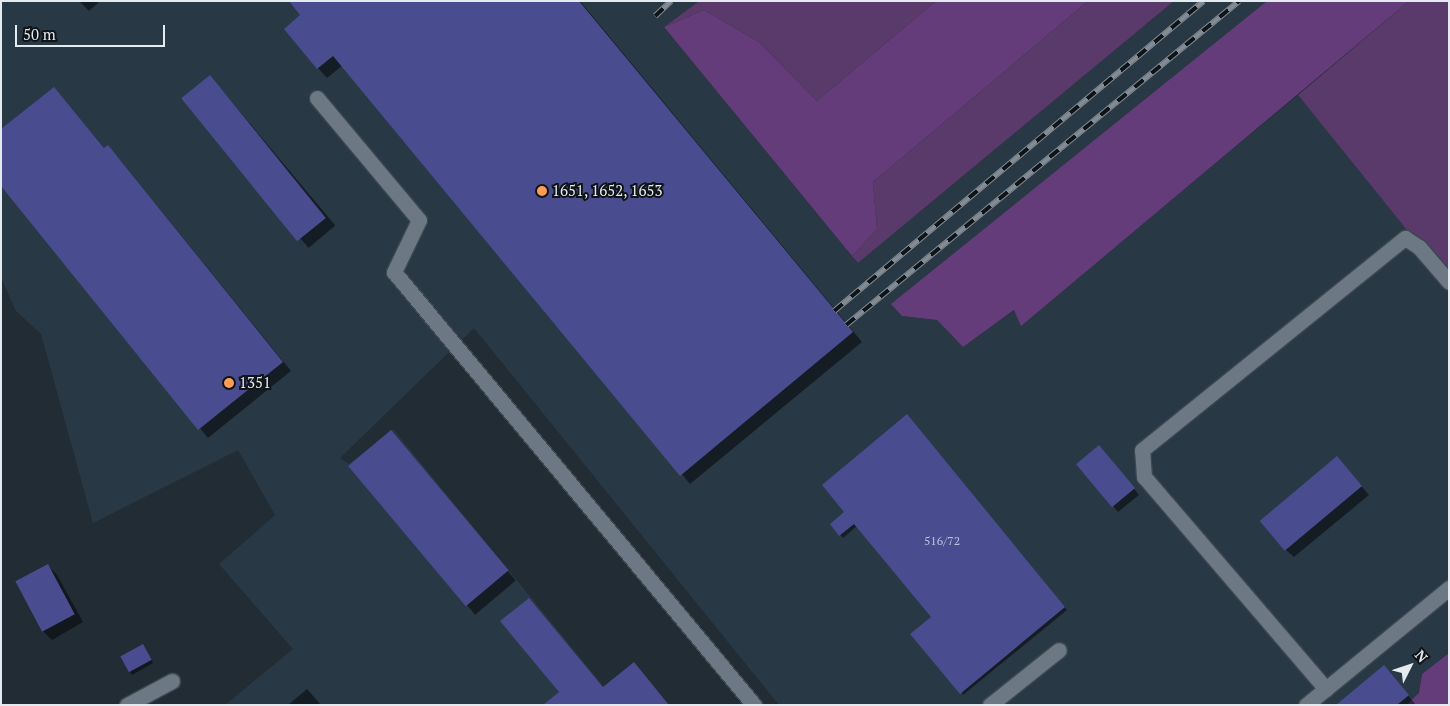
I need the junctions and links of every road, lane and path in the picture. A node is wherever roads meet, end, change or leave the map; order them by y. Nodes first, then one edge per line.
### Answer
1 (317, 98) dead end
2 (1449, 282) edge
3 (1449, 588) edge
4 (1059, 650) dead end
5 (172, 681) dead end
6 (1326, 689) junction
7 (127, 705) edge
8 (754, 705) edge
9 (990, 705) edge
10 (1306, 705) edge

1 - 8 street
2 - 6 street
3 - 6 street
4 - 9 street
5 - 7 street
6 - 10 street

